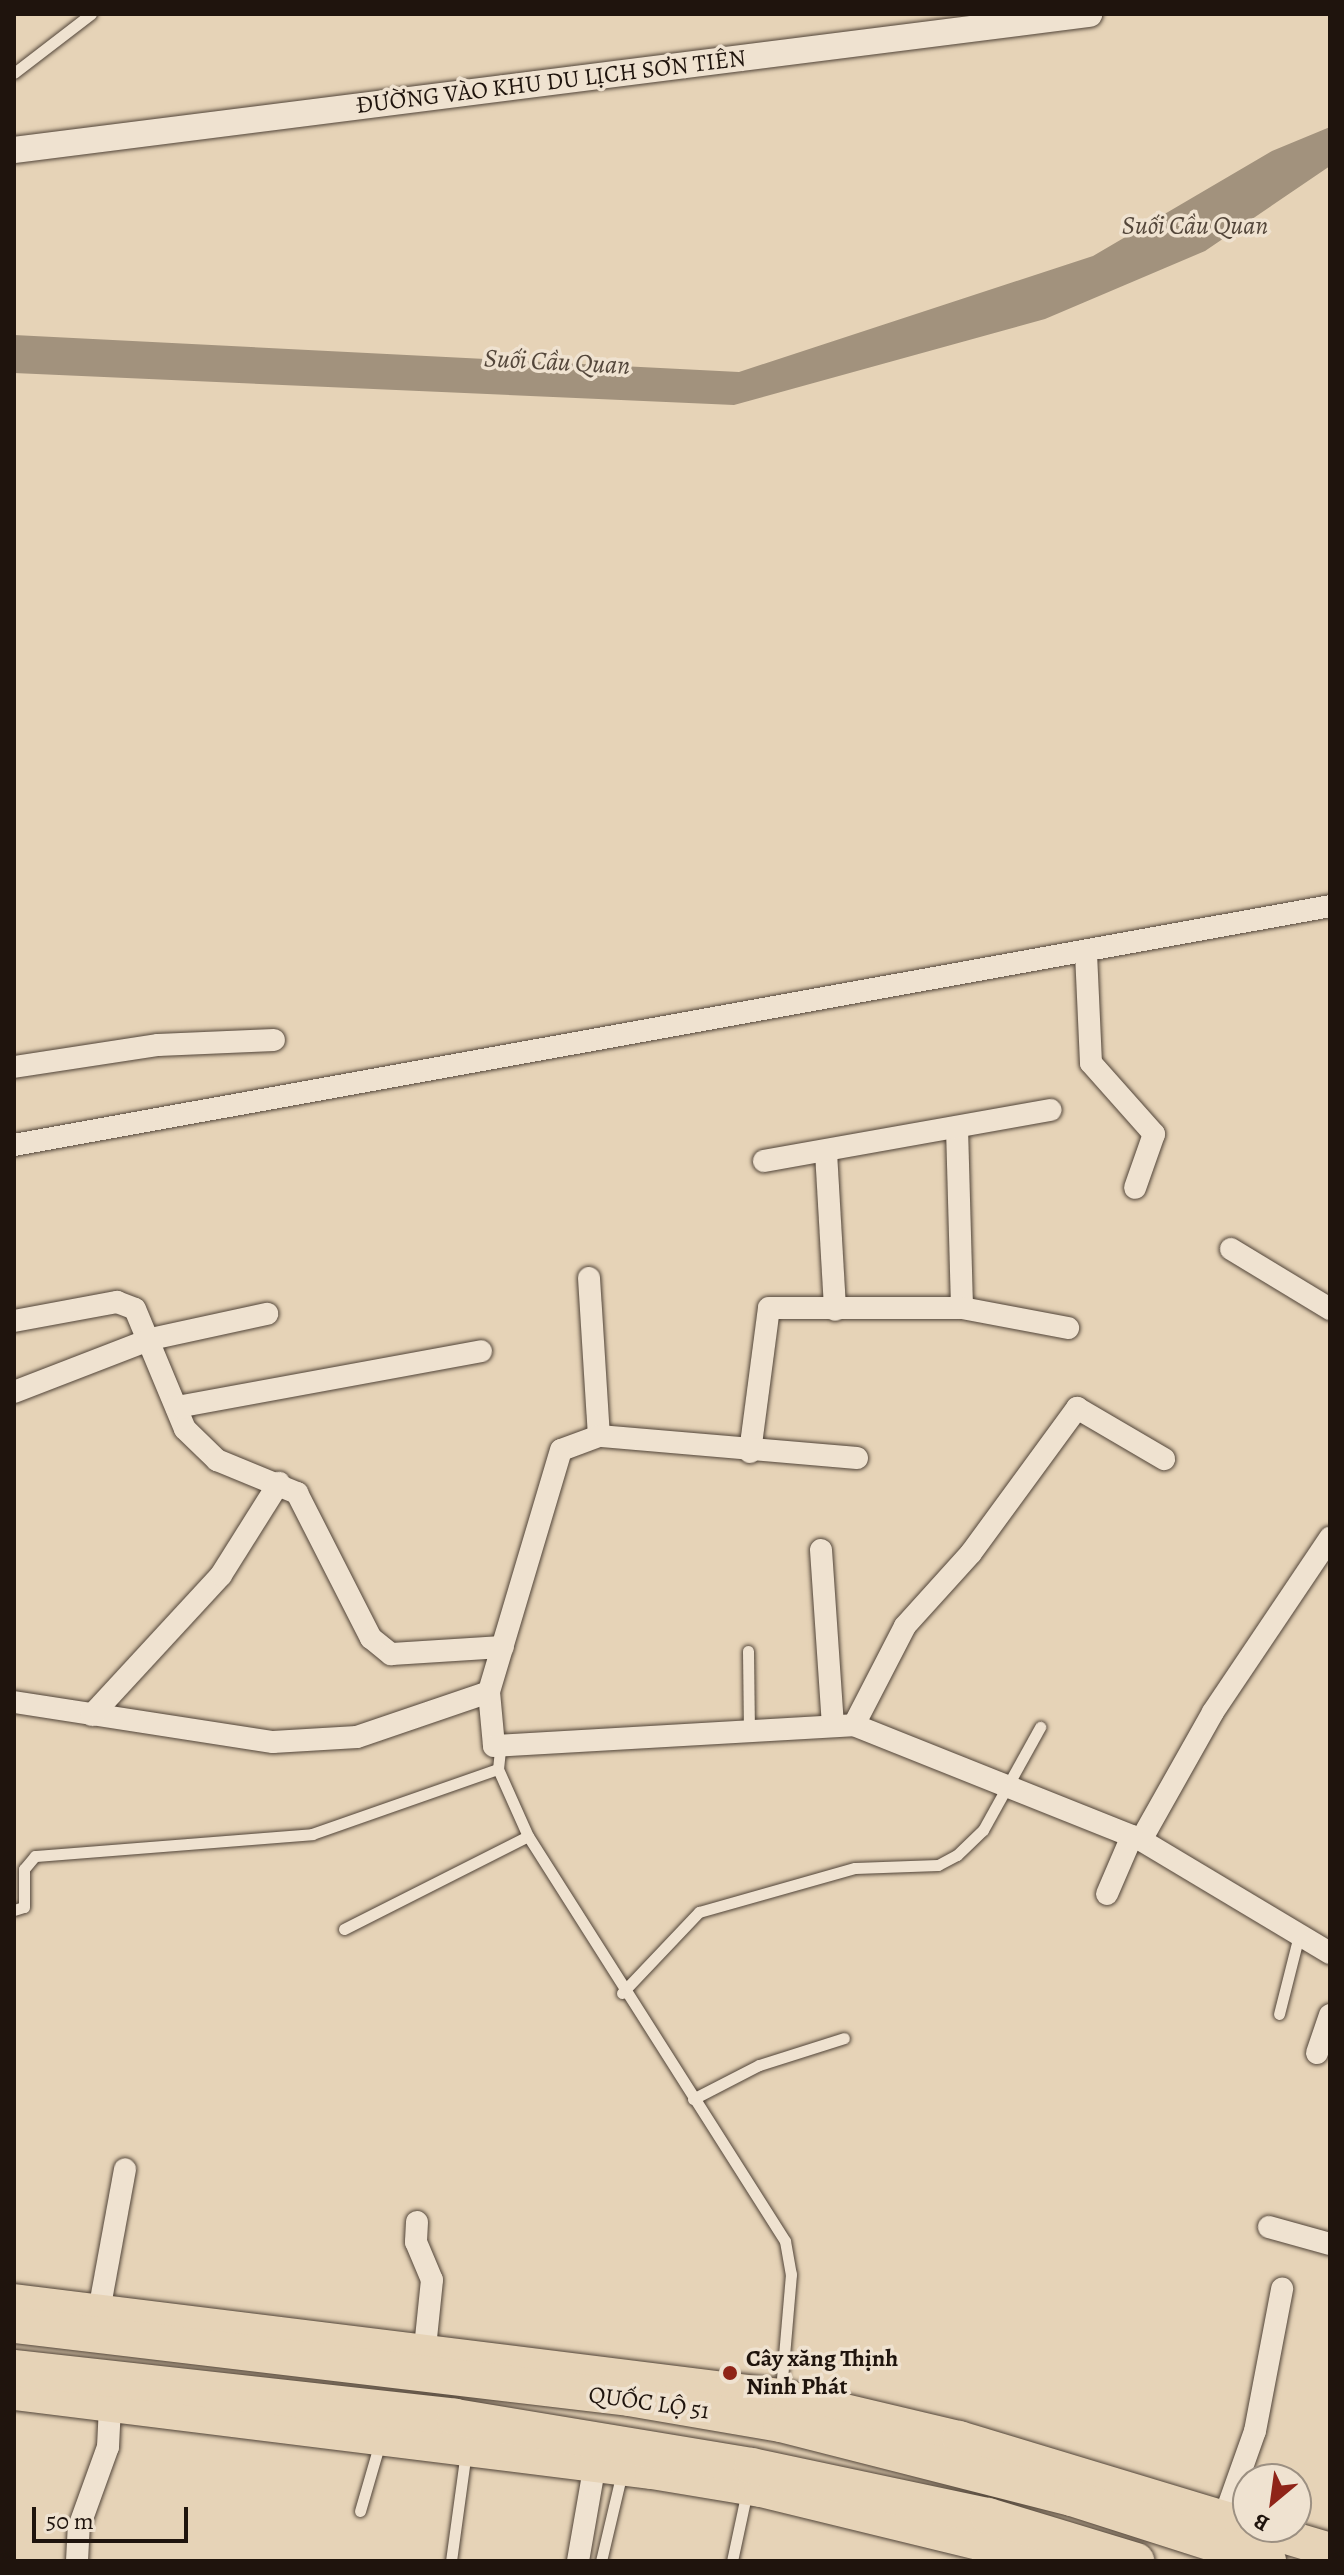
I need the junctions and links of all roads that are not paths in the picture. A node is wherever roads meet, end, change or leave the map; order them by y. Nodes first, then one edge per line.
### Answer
1 (91, 14) edge
2 (1086, 14) edge
3 (14, 73) edge
4 (14, 150) edge
5 (1330, 906) edge
6 (1086, 953) junction
7 (274, 1040) dead end
8 (14, 1067) edge
9 (1050, 1110) dead end
10 (957, 1128) junction
11 (14, 1145) edge
12 (826, 1152) junction
13 (764, 1161) dead end
14 (1135, 1188) dead end
15 (1231, 1249) dead end
16 (589, 1278) dead end
17 (962, 1308) junction
18 (1330, 1309) edge
19 (835, 1310) junction
20 (267, 1314) dead end
21 (14, 1321) edge
22 (1068, 1328) dead end
23 (151, 1339) junction
24 (481, 1351) dead end
25 (14, 1392) edge
26 (177, 1407) junction
27 (599, 1436) junction
28 (750, 1452) junction
29 (857, 1458) dead end
30 (1164, 1459) dead end
31 (279, 1483) junction
32 (1330, 1538) edge
33 (821, 1550) dead end
34 (503, 1647) junction
35 (748, 1651) dead end
36 (489, 1692) junction
37 (14, 1702) edge
38 (92, 1715) junction
39 (844, 1725) junction
40 (1040, 1727) dead end
41 (749, 1732) junction
42 (499, 1759) junction
43 (1005, 1788) junction
44 (528, 1836) junction
45 (1136, 1838) junction
46 (1107, 1894) dead end
47 (14, 1910) edge
48 (344, 1929) dead end
49 (1299, 1935) junction
50 (1328, 1947) edge
51 (622, 1993) junction
52 (1279, 2014) dead end
53 (1330, 2015) edge
54 (844, 2038) dead end
55 (1317, 2053) dead end
56 (693, 2099) junction
57 (125, 2169) dead end
58 (417, 2222) dead end
59 (1269, 2227) dead end
60 (1330, 2244) edge
61 (1282, 2289) dead end
62 (14, 2301) edge
63 (97, 2324) junction
64 (14, 2325) edge
65 (425, 2348) junction
66 (14, 2368) edge
67 (14, 2393) edge
68 (122, 2394) junction
69 (781, 2410) junction
70 (385, 2423) junction
71 (468, 2433) junction
72 (612, 2455) junction
73 (1251, 2463) edge
74 (750, 2477) junction
75 (1141, 2507) junction
76 (360, 2511) dead end
77 (1232, 2522) edge
78 (985, 2539) edge
79 (1306, 2543) edge
80 (1330, 2550) edge
81 (77, 2561) edge
82 (451, 2561) edge
83 (578, 2561) edge
84 (601, 2561) edge
85 (732, 2561) edge
86 (1053, 2561) edge
87 (1136, 2561) edge
88 (1268, 2561) edge

1 - 3 lane
2 - 4 street, ĐƯỜNG VÀO KHU DU LỊCH SƠN TIÊN
5 - 6 street
6 - 11 street
6 - 14 street
7 - 8 street
9 - 10 street
10 - 12 street
10 - 17 street
12 - 13 street
12 - 19 street
15 - 18 street
16 - 27 street
17 - 19 street
17 - 22 street
19 - 28 street
20 - 23 street
21 - 23 street
23 - 25 street
23 - 26 street
24 - 26 street
26 - 31 street
27 - 28 street
27 - 34 street
28 - 29 street
30 - 39 street
31 - 34 street
31 - 38 street
32 - 45 street
33 - 39 street
34 - 36 street
35 - 41 lane
36 - 38 street
36 - 42 street
37 - 38 street
39 - 41 street
39 - 43 street
40 - 43 lane
41 - 42 street
42 - 44 lane
42 - 47 lane
43 - 45 street
43 - 51 lane
44 - 48 lane
44 - 51 lane
45 - 46 street
45 - 49 street
49 - 50 street
49 - 52 lane
51 - 56 lane
53 - 55 street
54 - 56 lane
56 - 69 lane
57 - 63 street
58 - 65 street
59 - 60 street
61 - 73 street
62 - 63 main road, QUỐC LỘ 51
63 - 64 highway, QUỐC LỘ 51
63 - 65 main road, QUỐC LỘ 51
63 - 69 highway, QUỐC LỘ 51
65 - 69 main road, QUỐC LỘ 51
66 - 68 highway, QUỐC LỘ 51
67 - 68 main road, QUỐC LỘ 51
68 - 70 highway, QUỐC LỘ 51
68 - 81 street
69 - 75 highway, QUỐC LỘ 51
70 - 71 highway, QUỐC LỘ 51
70 - 76 lane
71 - 72 highway, QUỐC LỘ 51
71 - 82 lane
72 - 74 highway, QUỐC LỘ 51
72 - 83 street
72 - 84 lane
74 - 78 highway, QUỐC LỘ 51
74 - 85 lane
75 - 77 main road, QUỐC LỘ 51
75 - 88 highway, QUỐC LỘ 51
78 - 86 main road, QUỐC LỘ 51
78 - 87 highway, QUỐC LỘ 51
79 - 80 main road, QUỐC LỘ 51

